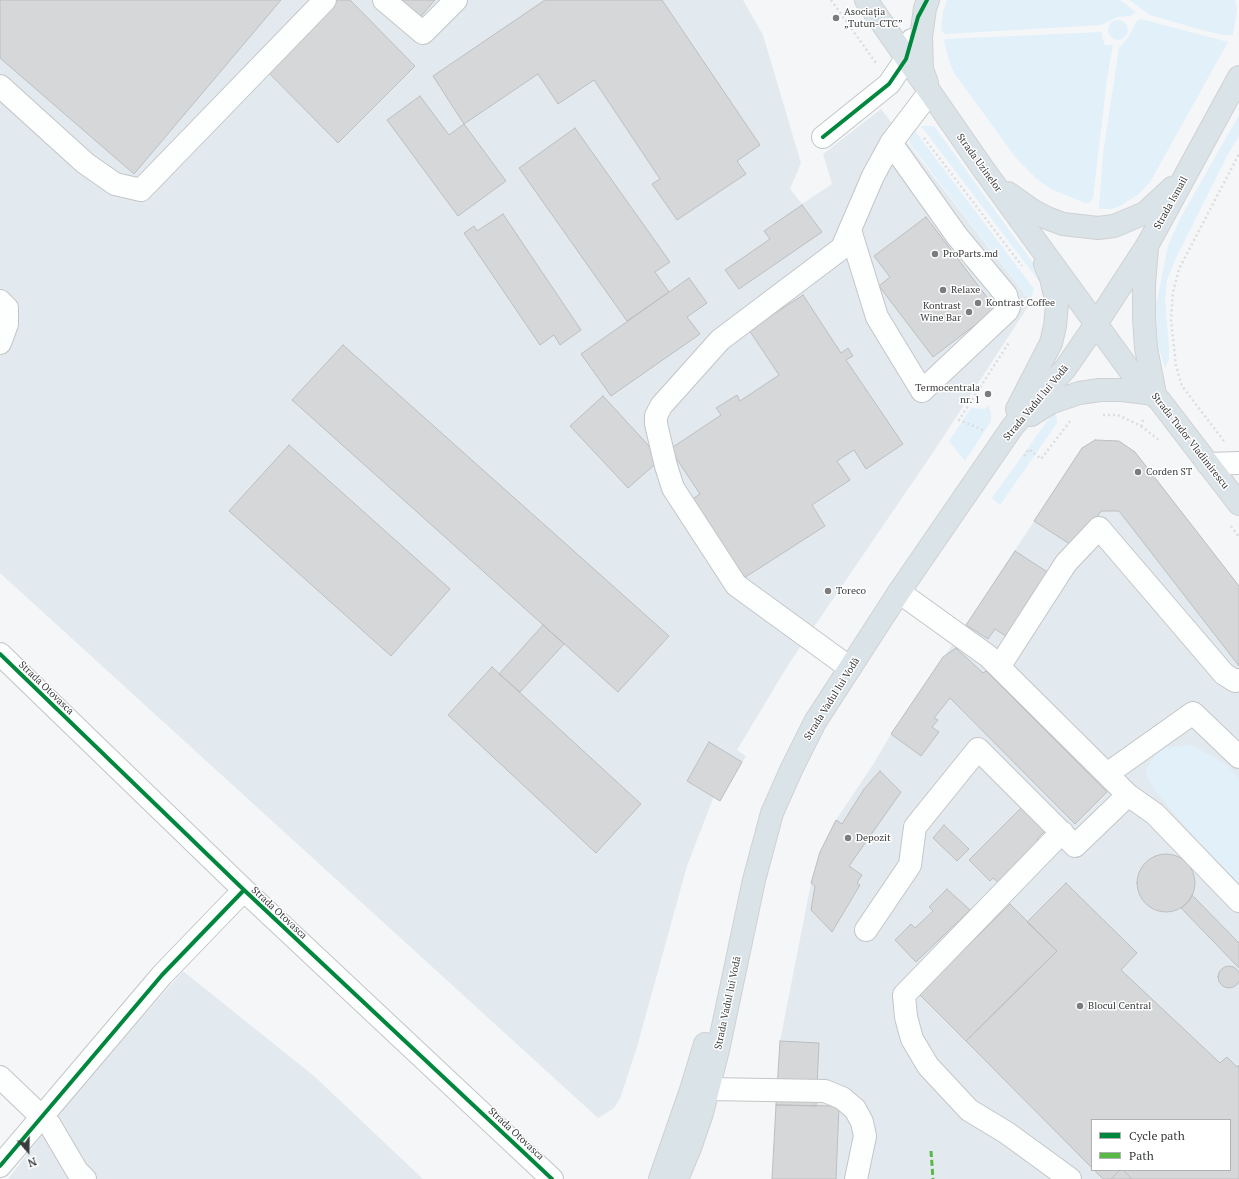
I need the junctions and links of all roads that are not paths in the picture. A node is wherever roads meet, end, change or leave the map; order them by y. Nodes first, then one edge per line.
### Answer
1 (326, 0) edge
2 (384, 0) edge
3 (456, 0) edge
4 (866, 0) edge
5 (927, 0) edge
6 (906, 59) junction
7 (1239, 67) edge
8 (1235, 84) edge
9 (0, 86) edge
10 (929, 93) junction
11 (823, 137) dead end
12 (891, 142) junction
13 (984, 170) junction
14 (1187, 174) junction
15 (850, 230) junction
16 (1028, 231) junction
17 (1148, 244) junction
18 (0, 301) edge
19 (1096, 324) junction
20 (0, 343) edge
21 (1150, 403) junction
22 (1008, 434) junction
23 (1239, 463) edge
24 (1208, 464) junction
25 (1239, 504) edge
26 (899, 592) junction
27 (0, 654) edge
28 (999, 667) junction
29 (850, 668) junction
30 (1239, 680) edge
31 (1239, 757) edge
32 (1107, 774) junction
33 (1128, 795) junction
34 (1062, 832) junction
35 (244, 890) junction
36 (1239, 901) edge
37 (866, 930) dead end
38 (741, 939) junction
39 (0, 1077) edge
40 (708, 1089) junction
41 (40, 1117) junction
42 (0, 1166) edge
43 (85, 1179) edge
44 (552, 1179) edge
45 (660, 1179) edge
46 (677, 1179) edge
47 (856, 1179) edge
48 (1070, 1179) edge

1 - 9 street
2 - 3 street
4 - 6 main road, Strada Uzinelor
5 - 6 street
5 - 10 main road
6 - 10 main road, Strada Uzinelor
6 - 11 street
7 - 8 main road, Strada Ismail
8 - 14 main road, Strada Ismail
10 - 12 street
10 - 13 main road, Strada Uzinelor
12 - 15 street
12 - 15 street
13 - 14 main road
13 - 16 main road, Strada Uzinelor
14 - 17 main road, Strada Ismail
15 - 29 street
16 - 19 main road, Strada Uzinelor
16 - 22 main road
17 - 19 main road, Strada Ismail
17 - 21 main road
18 - 20 street
19 - 21 main road, Strada Tudor Vladimirescu
19 - 22 main road, Strada Vadul lui Vodă
21 - 22 main road
21 - 24 main road, Strada Tudor Vladimirescu
22 - 26 main road, Strada Vadul lui Vodă
23 - 24 street
24 - 25 main road, Strada Tudor Vladimirescu
26 - 28 street
26 - 29 main road, Strada Vadul lui Vodă
27 - 35 street, Strada Otovasca
28 - 30 street
28 - 32 street
29 - 38 main road, Strada Vadul lui Vodă
31 - 32 street
32 - 33 street
33 - 34 street
33 - 36 street
34 - 37 street
34 - 48 street
35 - 41 street
35 - 44 street, Strada Otovasca
38 - 40 main road, Strada Vadul lui Vodă
38 - 45 main road
39 - 41 street
40 - 46 main road, Strada Vadul lui Vodă
40 - 47 street
41 - 42 street
41 - 43 street

